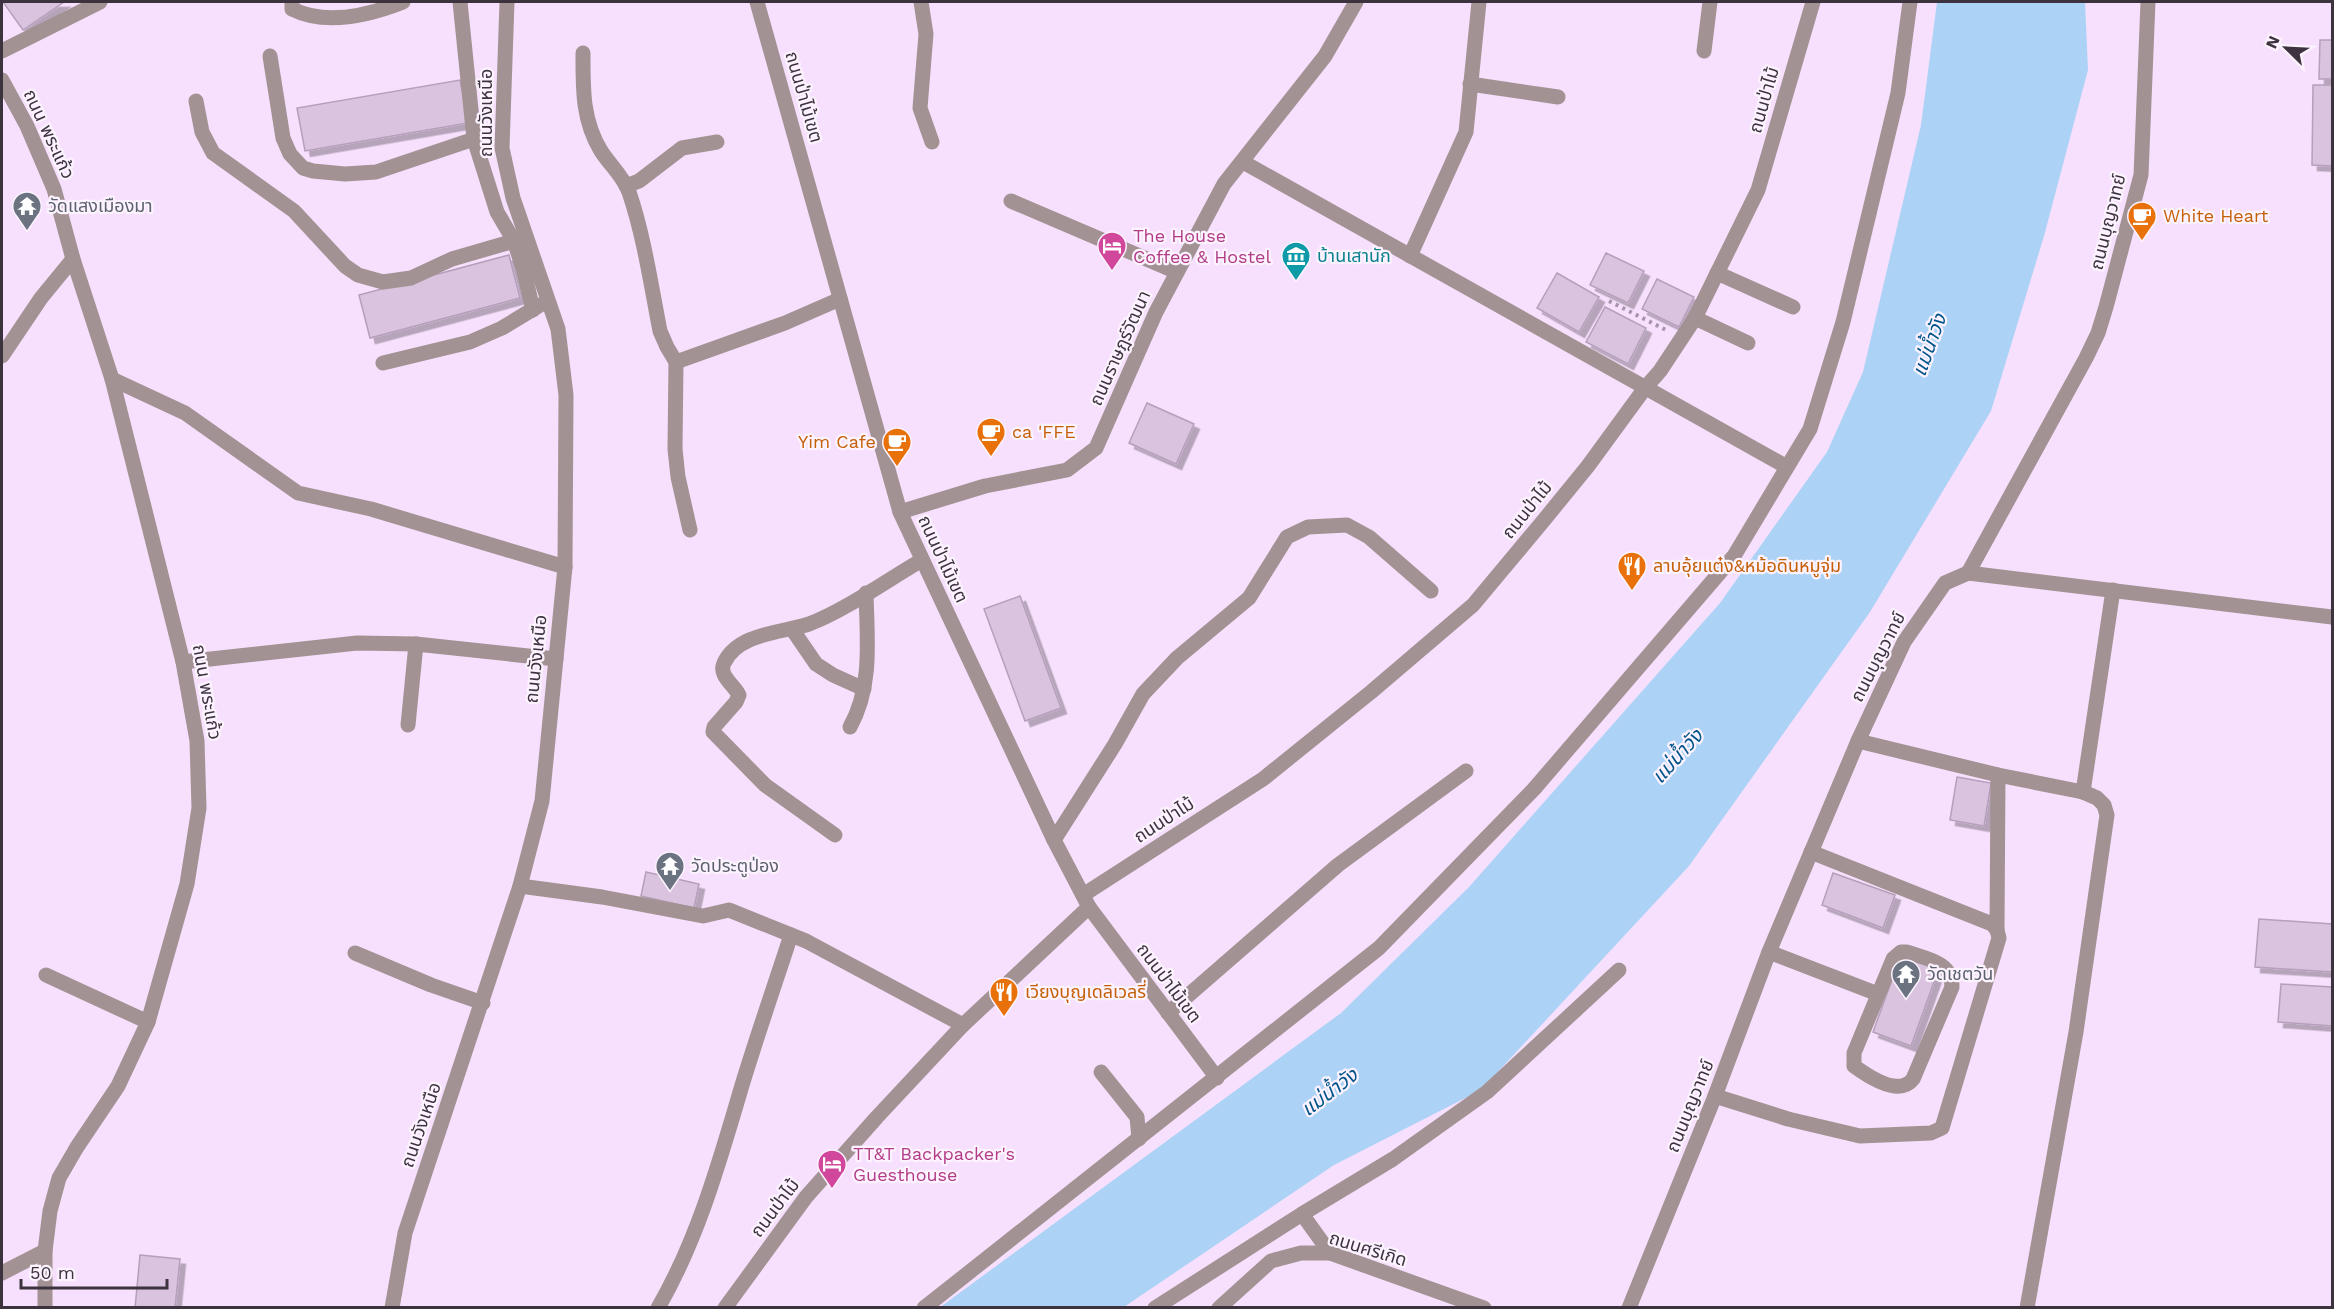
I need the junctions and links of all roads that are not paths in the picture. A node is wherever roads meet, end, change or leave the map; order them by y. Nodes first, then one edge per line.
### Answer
1 (292, 2) edge
2 (404, 2) edge
3 (460, 2) edge
4 (507, 2) edge
5 (757, 2) edge
6 (921, 2) edge
7 (1356, 2) edge
8 (1479, 2) edge
9 (1710, 2) edge
10 (1813, 2) edge
11 (1910, 2) edge
12 (2148, 2) edge
13 (95, 4) edge
14 (4, 45) edge
15 (1704, 51) dead end
16 (583, 53) dead end
17 (270, 56) dead end
18 (2, 80) edge
19 (1470, 84) junction
20 (1558, 97) dead end
21 (196, 101) dead end
22 (474, 139) junction
23 (717, 142) dead end
24 (932, 142) dead end
25 (1243, 162) junction
26 (626, 186) junction
27 (1011, 201) dead end
28 (514, 241) junction
29 (1410, 256) junction
30 (73, 259) junction
31 (1177, 272) junction
32 (1717, 273) junction
33 (840, 299) junction
34 (548, 301) junction
35 (1793, 307) dead end
36 (532, 310) junction
37 (1695, 318) junction
38 (1748, 343) dead end
39 (2, 356) edge
40 (676, 362) junction
41 (383, 363) dead end
42 (112, 379) junction
43 (1645, 388) junction
44 (1788, 467) junction
45 (900, 512) junction
46 (690, 530) dead end
47 (922, 560) junction
48 (565, 567) junction
49 (1968, 573) junction
50 (2113, 590) junction
51 (1431, 591) dead end
52 (866, 592) junction
53 (2332, 617) edge
54 (792, 629) junction
55 (416, 644) junction
56 (556, 659) junction
57 (183, 662) junction
58 (864, 689) junction
59 (408, 725) dead end
60 (850, 727) dead end
61 (1858, 741) junction
62 (1466, 771) dead end
63 (1998, 775) junction
64 (2083, 792) junction
65 (835, 835) dead end
66 (1054, 840) junction
67 (1811, 852) junction
68 (520, 886) junction
69 (1086, 901) junction
70 (1997, 930) junction
71 (791, 935) junction
72 (1769, 952) junction
73 (355, 953) dead end
74 (1619, 970) dead end
75 (46, 975) dead end
76 (1878, 994) junction
77 (483, 1003) junction
78 (1168, 1013) junction
79 (148, 1022) junction
80 (963, 1025) junction
81 (1101, 1072) dead end
82 (1217, 1078) junction
83 (1715, 1096) junction
84 (1139, 1139) junction
85 (1302, 1214) junction
86 (45, 1251) junction
87 (1330, 1253) junction
88 (2, 1274) edge
89 (45, 1308) edge
90 (392, 1308) edge
91 (658, 1308) edge
92 (725, 1308) edge
93 (924, 1308) edge
94 (1155, 1308) edge
95 (1219, 1308) edge
96 (1484, 1308) edge
97 (1629, 1308) edge
98 (2027, 1308) edge

1 - 2 street
3 - 22 street
4 - 34 street, ถนนวังเหนือ
5 - 33 street, ถนนป่าไม้เขต
6 - 24 street
7 - 25 street, ถนนราษฎร์วัฒนา
8 - 19 street
9 - 15 street
10 - 32 street, ถนนป่าไม้
11 - 44 street
12 - 49 street, ถนนบุญวาทย์
13 - 14 street
16 - 26 street
17 - 22 street
18 - 30 street, ถนน พระแก้ว
19 - 20 street
19 - 29 street
21 - 28 street
22 - 28 street
23 - 26 street
25 - 29 street
25 - 31 street, ถนนราษฎร์วัฒนา
26 - 40 street
27 - 31 street
28 - 36 street
29 - 43 street
30 - 39 street
30 - 42 street, ถนน พระแก้ว
31 - 45 street, ถนนราษฎร์วัฒนา
32 - 35 street
32 - 37 street, ถนนป่าไม้
33 - 40 street
33 - 45 street, ถนนป่าไม้เขต
34 - 36 street
34 - 48 street, ถนนวังเหนือ
36 - 41 street
37 - 38 street
37 - 43 street, ถนนป่าไม้
40 - 46 street
42 - 48 street
42 - 57 street, ถนน พระแก้ว
43 - 44 street
43 - 69 street, ถนนป่าไม้
44 - 82 street
45 - 47 street, ถนนป่าไม้เขต
47 - 52 street
47 - 66 street, ถนนป่าไม้เขต
48 - 56 street, ถนนวังเหนือ
49 - 50 street
49 - 61 street, ถนนบุญวาทย์
50 - 53 street
50 - 64 street
51 - 66 street
52 - 54 street
52 - 58 street
54 - 58 street
54 - 65 street
55 - 56 street
55 - 57 street
55 - 59 street
56 - 68 street, ถนนวังเหนือ
57 - 79 street, ถนน พระแก้ว
58 - 60 street
61 - 63 street
61 - 67 street, ถนนบุญวาทย์
62 - 78 street
63 - 64 street
63 - 70 street
64 - 98 street
66 - 69 street, ถนนป่าไม้เขต
67 - 70 street
67 - 72 street, ถนนบุญวาทย์
68 - 71 street
68 - 77 street, ถนนวังเหนือ
69 - 78 street, ถนนป่าไม้เขต
69 - 80 street, ถนนป่าไม้
70 - 83 street
71 - 80 street
71 - 91 street
72 - 76 street
72 - 83 street, ถนนบุญวาทย์
73 - 77 street
74 - 85 street
75 - 79 street
76 - 76 street
77 - 90 street, ถนนวังเหนือ
78 - 82 street, ถนนป่าไม้เขต
79 - 86 street, ถนน พระแก้ว
80 - 92 street, ถนนป่าไม้
81 - 84 street
82 - 84 street
83 - 97 street, ถนนบุญวาทย์
84 - 93 street
85 - 87 street
85 - 94 street
86 - 88 street
86 - 89 street, ถนน พระแก้ว
87 - 95 street, ถนนศรีเกิด
87 - 96 street, ถนนศรีเกิด

